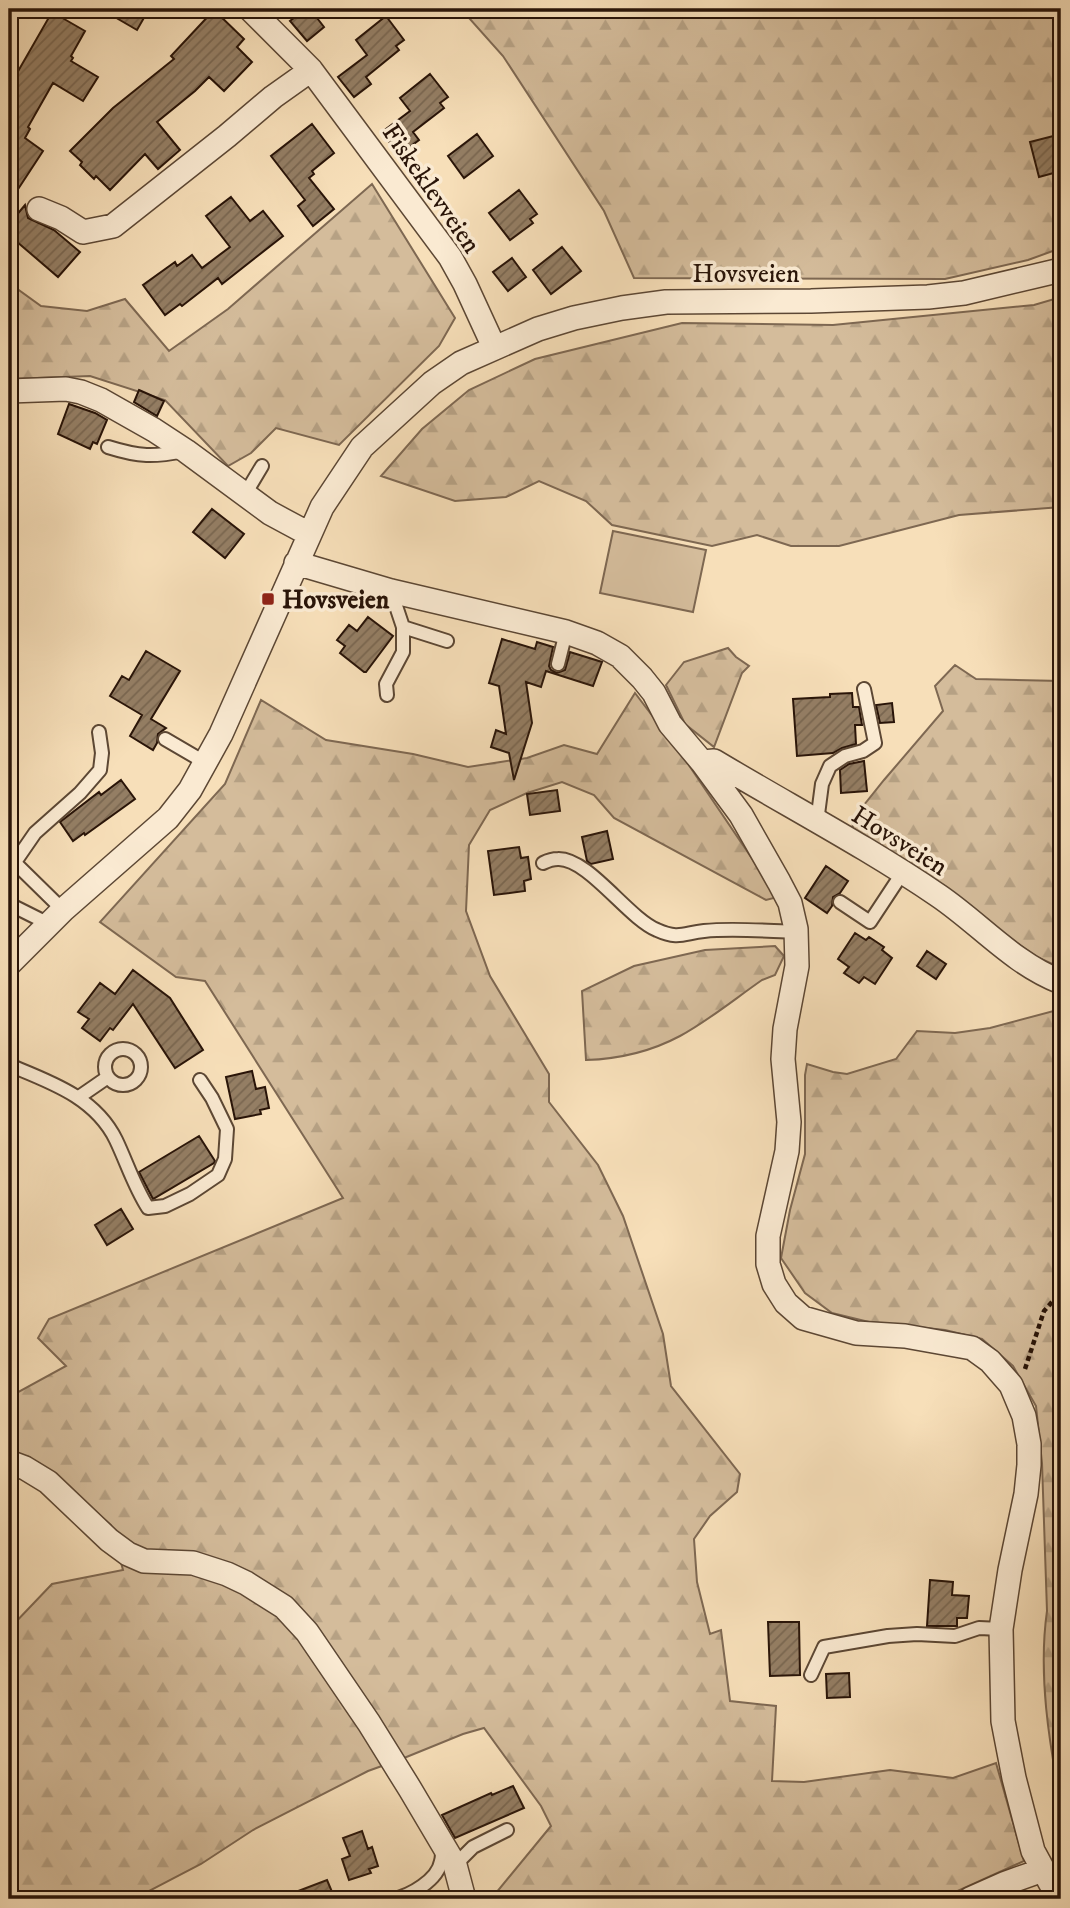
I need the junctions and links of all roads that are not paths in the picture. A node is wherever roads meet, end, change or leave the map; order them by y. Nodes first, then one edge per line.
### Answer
1 (250, 9) edge
2 (311, 70) junction
3 (39, 209) dead end
4 (1061, 270) edge
5 (494, 347) junction
6 (9, 391) edge
7 (108, 447) dead end
8 (186, 451) junction
9 (262, 467) dead end
10 (244, 496) junction
11 (309, 534) junction
12 (296, 563) junction
13 (391, 592) junction
14 (403, 627) junction
15 (566, 632) junction
16 (447, 641) dead end
17 (558, 664) dead end
18 (864, 689) dead end
19 (387, 695) dead end
20 (99, 732) dead end
21 (165, 739) dead end
22 (702, 762) junction
23 (206, 763) junction
24 (755, 785) junction
25 (736, 808) junction
26 (817, 822) junction
27 (12, 859) edge
28 (542, 863) dead end
29 (903, 872) junction
30 (840, 902) dead end
31 (9, 905) edge
32 (56, 917) junction
33 (796, 932) junction
34 (9, 964) edge
35 (1061, 982) edge
36 (9, 1065) edge
37 (108, 1077) dead end
38 (200, 1080) dead end
39 (79, 1097) junction
40 (9, 1462) edge
41 (1001, 1629) junction
42 (811, 1675) dead end
43 (507, 1830) dead end
44 (442, 1843) junction
45 (455, 1865) junction
46 (1043, 1870) junction
47 (397, 1899) edge
48 (464, 1899) edge
49 (970, 1899) edge
50 (1059, 1899) edge

1 - 2 street, Fiskeklevveien
2 - 3 street
2 - 5 street, Fiskeklevveien
4 - 5 street, Hovsveien
5 - 11 street, Hovsveien
6 - 8 street
7 - 8 lane
8 - 10 street
9 - 10 lane
10 - 11 street
11 - 12 street, Hovsveien
12 - 13 street
12 - 23 street, Hovsveien
13 - 14 lane
13 - 15 street
14 - 16 lane
14 - 19 lane
15 - 17 lane
15 - 22 street
18 - 26 lane
20 - 27 lane
21 - 23 lane
22 - 24 street, Hovsveien
22 - 25 street
23 - 32 street, Hovsveien
24 - 25 street
24 - 26 street, Hovsveien
25 - 33 street
26 - 29 street, Hovsveien
27 - 32 lane
28 - 33 lane
29 - 30 lane
29 - 35 street, Hovsveien
31 - 32 lane
32 - 34 street, Hovsveien
33 - 41 street
36 - 39 lane
37 - 39 lane
38 - 39 lane
40 - 44 street
41 - 42 lane
41 - 46 street
43 - 45 lane
44 - 45 street
44 - 47 lane
45 - 48 street
46 - 49 street
46 - 50 street

